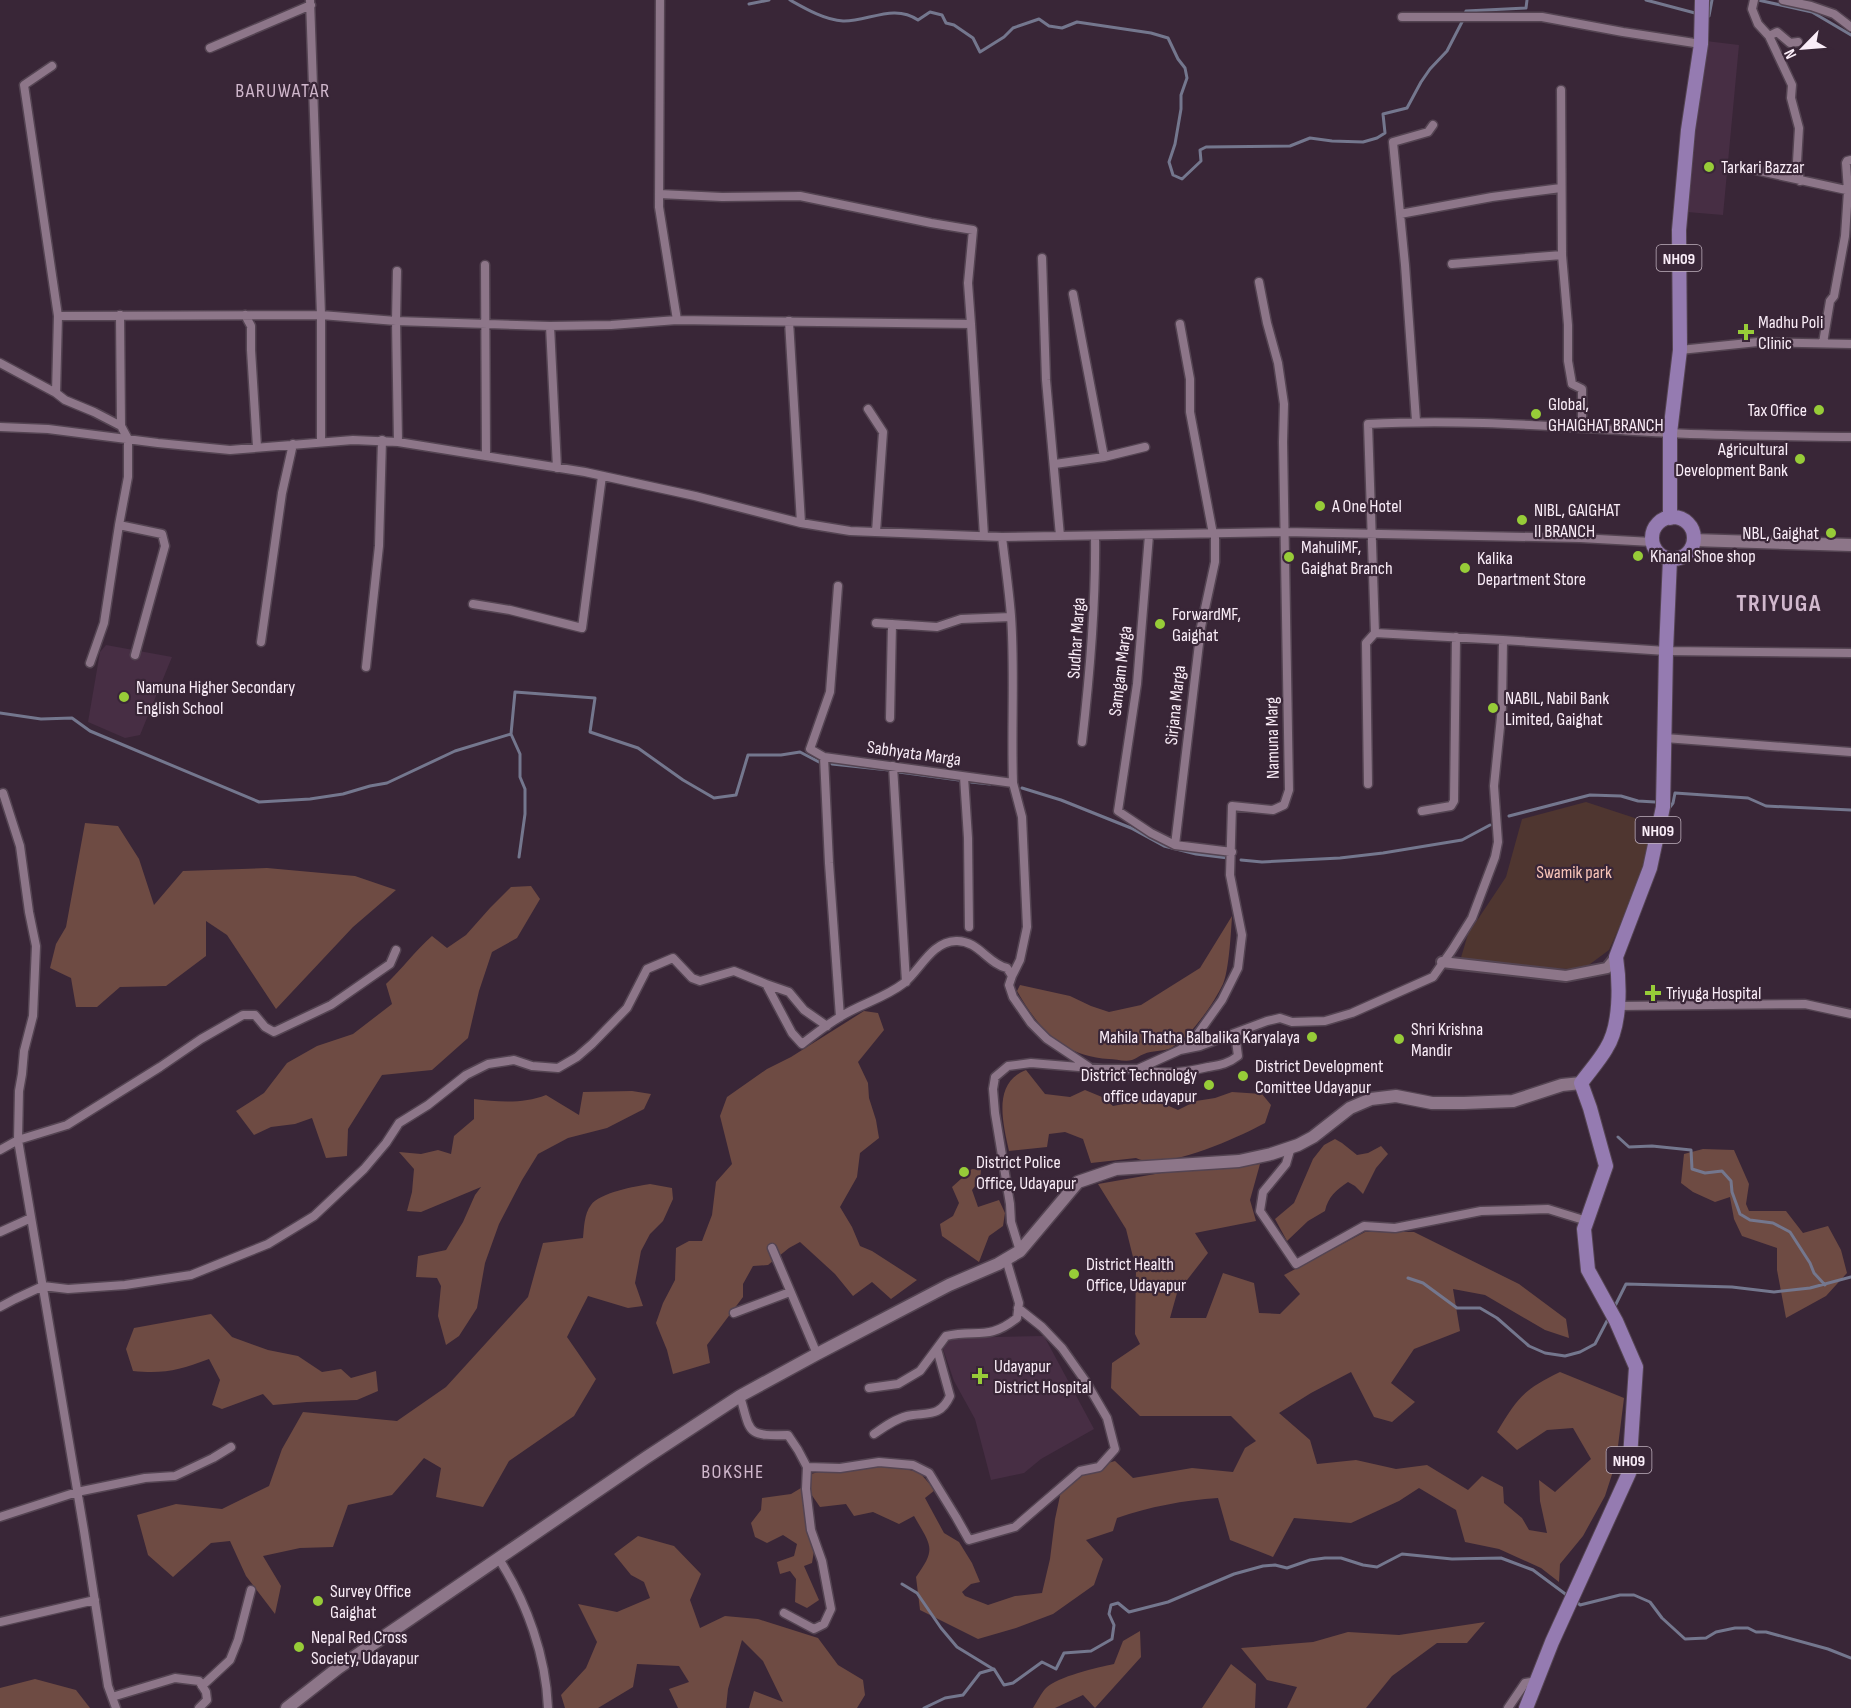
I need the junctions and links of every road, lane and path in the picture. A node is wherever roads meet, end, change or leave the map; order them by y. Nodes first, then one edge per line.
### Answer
1 (660, 0) edge
2 (1702, 0) edge
3 (1783, 0) edge
4 (310, 2) edge
5 (1753, 2) edge
6 (1402, 17) dead end
7 (1850, 24) edge
8 (1769, 36) junction
9 (1798, 42) dead end
10 (1701, 44) junction
11 (210, 48) dead end
12 (52, 66) dead end
13 (1561, 90) dead end
14 (1433, 125) dead end
15 (1851, 160) edge
16 (1755, 170) dead end
17 (1800, 181) junction
18 (1561, 188) junction
19 (1849, 191) edge
20 (659, 194) junction
21 (1400, 214) junction
22 (1562, 255) junction
23 (1042, 258) dead end
24 (1452, 264) dead end
25 (485, 265) dead end
26 (397, 271) dead end
27 (1259, 282) dead end
28 (1073, 294) dead end
29 (120, 315) junction
30 (245, 315) junction
31 (321, 315) junction
32 (58, 316) junction
33 (677, 320) junction
34 (396, 321) junction
35 (789, 321) junction
36 (971, 324) junction
37 (1180, 324) dead end
38 (485, 325) junction
39 (550, 326) junction
40 (1822, 343) junction
41 (1851, 344) edge
42 (1680, 350) junction
43 (0, 363) edge
44 (56, 393) junction
45 (868, 409) dead end
46 (1416, 421) junction
47 (121, 426) junction
48 (0, 427) edge
49 (1582, 427) junction
50 (1670, 433) junction
51 (1851, 437) edge
52 (128, 439) junction
53 (382, 440) junction
54 (321, 442) junction
55 (399, 442) junction
56 (293, 444) junction
57 (256, 447) junction
58 (1145, 447) dead end
59 (486, 455) junction
60 (1104, 457) junction
61 (1055, 464) junction
62 (557, 468) junction
63 (602, 476) junction
64 (1670, 518) junction
65 (801, 523) junction
66 (119, 525) junction
67 (876, 532) junction
68 (1284, 532) junction
69 (1214, 534) junction
70 (1149, 535) junction
71 (1372, 535) junction
72 (984, 536) junction
73 (1060, 536) junction
74 (1095, 536) junction
75 (1002, 537) junction
76 (1693, 540) junction
77 (1652, 542) junction
78 (1851, 545) edge
79 (1670, 559) junction
80 (838, 586) dead end
81 (473, 604) dead end
82 (1011, 616) junction
83 (876, 623) dead end
84 (892, 624) junction
85 (1375, 633) junction
86 (1456, 637) junction
87 (1503, 640) junction
88 (261, 642) dead end
89 (1666, 651) junction
90 (1851, 653) edge
91 (135, 655) dead end
92 (90, 663) dead end
93 (366, 667) dead end
94 (890, 718) dead end
95 (1665, 738) junction
96 (1082, 742) dead end
97 (1851, 752) edge
98 (824, 757) junction
99 (893, 766) junction
100 (964, 777) junction
101 (1013, 783) junction
102 (1368, 784) dead end
103 (3, 793) dead end
104 (1422, 811) dead end
105 (1175, 845) junction
106 (1232, 852) junction
107 (969, 927) dead end
108 (396, 950) dead end
109 (1616, 957) junction
110 (1442, 962) junction
111 (1012, 976) junction
112 (906, 982) junction
113 (766, 984) junction
114 (1618, 1006) junction
115 (1851, 1014) edge
116 (840, 1017) junction
117 (827, 1026) junction
118 (1235, 1033) junction
119 (1180, 1050) junction
120 (1089, 1067) junction
121 (1138, 1069) junction
122 (1581, 1083) junction
123 (18, 1140) junction
124 (1291, 1147) junction
125 (0, 1150) edge
126 (31, 1218) junction
127 (1587, 1221) junction
128 (0, 1232) edge
129 (772, 1248) dead end
130 (1020, 1251) junction
131 (1006, 1259) junction
132 (43, 1286) junction
133 (790, 1292) junction
134 (0, 1307) edge
135 (1018, 1308) junction
136 (734, 1313) dead end
137 (937, 1349) junction
138 (817, 1354) junction
139 (869, 1388) dead end
140 (740, 1396) junction
141 (874, 1434) dead end
142 (231, 1447) dead end
143 (807, 1467) junction
144 (77, 1492) junction
145 (0, 1517) edge
146 (499, 1559) junction
147 (251, 1590) dead end
148 (95, 1600) junction
149 (784, 1612) dead end
150 (0, 1622) edge
151 (1537, 1681) junction
152 (202, 1686) junction
153 (112, 1697) junction
154 (116, 1708) edge
155 (199, 1708) edge
156 (287, 1708) edge
157 (549, 1708) edge
158 (1508, 1708) edge
159 (1526, 1708) edge

1 - 20 street
2 - 10 main road, NH09
3 - 7 street
4 - 11 street
4 - 31 street
5 - 8 street
6 - 10 street
8 - 9 street
8 - 17 street
10 - 42 main road, NH09
12 - 32 street
13 - 18 street
14 - 21 street
15 - 19 street
16 - 17 street
17 - 19 street
18 - 21 street
18 - 22 street
19 - 40 street
20 - 33 street
20 - 36 street
21 - 46 street
22 - 24 street
22 - 49 street
23 - 61 street
25 - 38 street
26 - 34 street
27 - 68 street
28 - 60 street
29 - 30 street
29 - 32 street
29 - 47 street
30 - 31 street
30 - 57 street
31 - 34 street
31 - 54 street
32 - 44 street
33 - 35 street
33 - 39 street
34 - 38 street
34 - 55 street
35 - 36 street
35 - 65 street
36 - 72 street
37 - 69 street, Sirjana Marga
38 - 39 street
38 - 59 street
39 - 62 street
40 - 41 street
40 - 42 street
42 - 50 main road, NH09
43 - 44 street
44 - 47 street
45 - 67 street
46 - 49 street
46 - 71 street
47 - 52 street
48 - 52 street
49 - 50 street
50 - 51 street
50 - 64 main road, NH09
52 - 57 street
52 - 66 street
53 - 54 street
53 - 55 street
53 - 93 street
54 - 56 street
55 - 59 street
56 - 57 street
56 - 88 street
58 - 60 street
59 - 62 street
60 - 61 street
61 - 73 street
62 - 63 street
63 - 65 street
63 - 81 street
64 - 76 main road
64 - 77 main road
65 - 67 street
66 - 91 street
66 - 92 street
67 - 72 street
68 - 69 street
68 - 71 street
68 - 106 street, Namuna Marg
69 - 70 street
69 - 105 street, Sirjana Marga
70 - 74 street
70 - 105 street, Samgam Marga
71 - 77 street
71 - 85 street
72 - 75 street
73 - 74 street
73 - 75 street
74 - 96 street, Sudhar Marga
75 - 82 street
76 - 78 main road
76 - 79 main road
77 - 79 main road
79 - 89 main road, NH09
80 - 98 street
82 - 84 street
82 - 101 street
83 - 84 street
84 - 94 street
85 - 86 street
85 - 102 street
86 - 87 street
86 - 104 street
87 - 89 street
87 - 110 street
89 - 90 street
89 - 95 main road, NH09
95 - 97 street
95 - 109 main road, NH09
98 - 99 street, Sabhyata Marga
98 - 116 street
99 - 100 street, Sabhyata Marga
99 - 112 street
100 - 101 street, Sabhyata Marga
100 - 107 street
101 - 111 street
103 - 123 street
105 - 106 street
106 - 119 street, Namuna Marg
108 - 123 street
109 - 110 street
109 - 114 main road, NH09
110 - 118 street
111 - 112 street
111 - 120 street
112 - 116 street
113 - 117 street
113 - 117 street
113 - 132 street
114 - 115 street
114 - 122 main road, NH09
116 - 117 street
118 - 119 street
118 - 121 street
119 - 121 street
120 - 121 street
120 - 130 street
122 - 124 main road
122 - 127 main road, NH09
123 - 125 street
123 - 126 street
124 - 127 street
124 - 130 main road
126 - 128 street
126 - 132 street
127 - 151 main road, NH09
129 - 133 street
130 - 131 main road
131 - 135 street
131 - 138 main road
132 - 134 street
132 - 144 street
133 - 136 street
133 - 138 street
135 - 137 street
135 - 143 street
137 - 139 street
137 - 141 street
138 - 140 main road
140 - 143 street
140 - 146 main road
142 - 144 street
143 - 149 street
144 - 145 street
144 - 148 street
146 - 156 main road
146 - 157 street
147 - 152 street
148 - 150 street
148 - 153 street
151 - 158 street
151 - 159 main road, NH09
152 - 153 street
152 - 155 street
153 - 154 street

